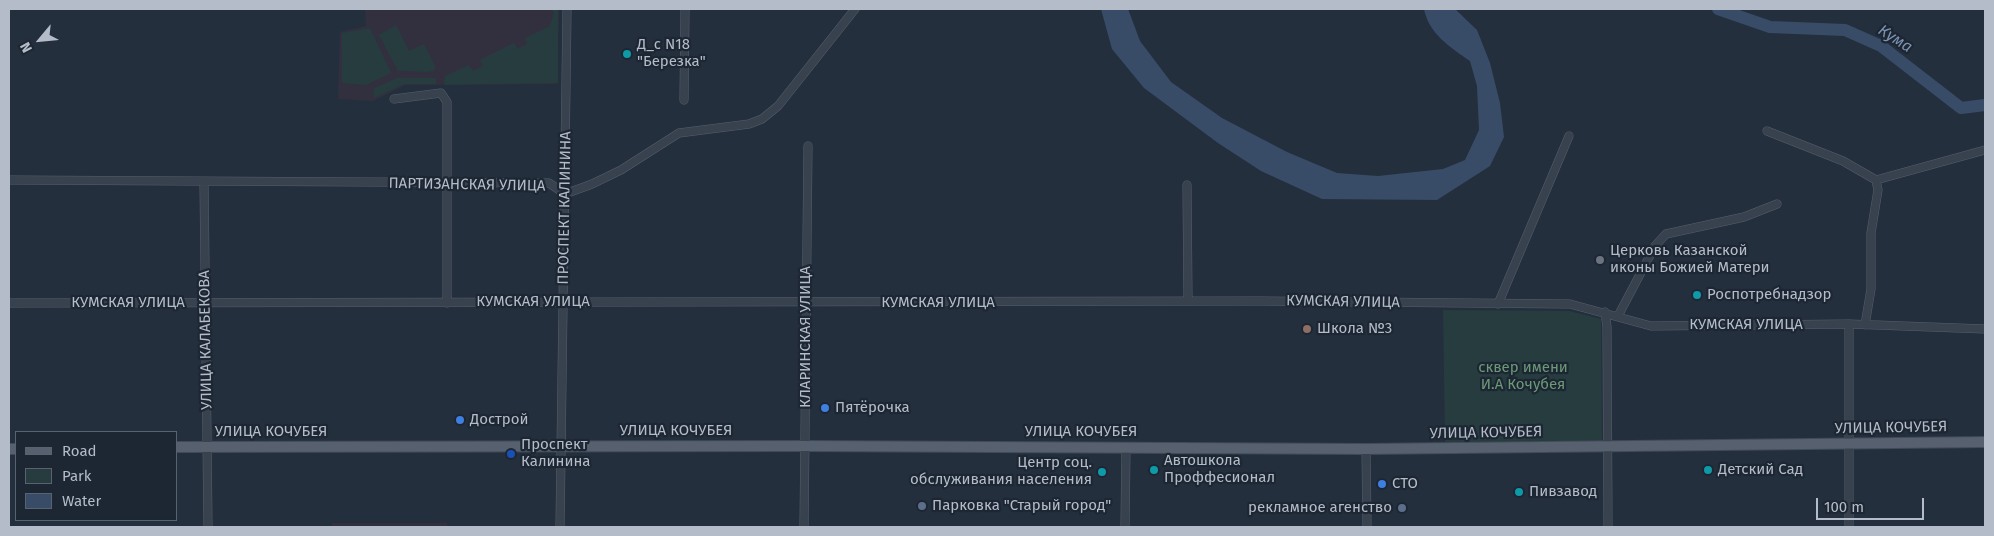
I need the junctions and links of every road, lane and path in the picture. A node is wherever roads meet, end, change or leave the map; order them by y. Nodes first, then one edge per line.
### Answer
1 (568, 9) edge
2 (685, 9) edge
3 (854, 9) edge
4 (394, 100) dead end
5 (684, 100) dead end
6 (1767, 132) dead end
7 (1569, 136) dead end
8 (808, 146) dead end
9 (1985, 150) edge
10 (9, 180) edge
11 (1876, 180) junction
12 (204, 182) junction
13 (448, 184) junction
14 (1187, 185) dead end
15 (565, 194) junction
16 (1777, 204) dead end
17 (1188, 301) junction
18 (206, 302) junction
19 (563, 302) junction
20 (9, 303) edge
21 (447, 303) junction
22 (805, 303) junction
23 (1498, 304) junction
24 (1605, 312) junction
25 (1618, 316) junction
26 (1849, 324) junction
27 (1865, 325) junction
28 (1985, 329) edge
29 (1985, 437) edge
30 (1967, 442) junction
31 (1985, 442) edge
32 (1849, 444) junction
33 (561, 446) junction
34 (805, 446) junction
35 (1609, 446) junction
36 (178, 447) edge
37 (207, 447) junction
38 (1126, 447) junction
39 (1366, 449) junction
40 (208, 527) edge
41 (560, 527) edge
42 (804, 527) edge
43 (1126, 527) edge
44 (1367, 527) edge
45 (1608, 527) edge
46 (1849, 527) edge

1 - 15 street, ПРОСПЕКТ КАЛИНИНА
2 - 5 street
3 - 15 street, ПАРТИЗАНСКАЯ УЛИЦА
4 - 13 street
6 - 11 street
7 - 23 street
8 - 22 street, КЛАРИНСКАЯ УЛИЦА
9 - 11 street
10 - 12 street, ПАРТИЗАНСКАЯ УЛИЦА
11 - 27 street
12 - 13 street, ПАРТИЗАНСКАЯ УЛИЦА
12 - 18 street, УЛИЦА КАЛАБЕКОВА
13 - 15 street, ПАРТИЗАНСКАЯ УЛИЦА
13 - 21 street
14 - 17 street
15 - 19 street, ПРОСПЕКТ КАЛИНИНА
16 - 25 street
17 - 22 street, КУМСКАЯ УЛИЦА
17 - 23 street, КУМСКАЯ УЛИЦА
18 - 20 street, КУМСКАЯ УЛИЦА
18 - 21 street, КУМСКАЯ УЛИЦА
18 - 37 street, УЛИЦА КАЛАБЕКОВА
19 - 21 street, КУМСКАЯ УЛИЦА
19 - 22 street, КУМСКАЯ УЛИЦА
19 - 33 street, ПРОСПЕКТ КАЛИНИНА
22 - 34 street, КЛАРИНСКАЯ УЛИЦА
23 - 24 street, КУМСКАЯ УЛИЦА
24 - 25 street, КУМСКАЯ УЛИЦА
24 - 35 street
25 - 26 street, КУМСКАЯ УЛИЦА
26 - 27 street, КУМСКАЯ УЛИЦА
26 - 32 street
27 - 28 street, КУМСКАЯ УЛИЦА
29 - 30 main road
30 - 31 main road, УЛИЦА КОЧУБЕЯ
30 - 32 main road, УЛИЦА КОЧУБЕЯ
32 - 35 main road, УЛИЦА КОЧУБЕЯ
32 - 46 street
33 - 34 main road, УЛИЦА КОЧУБЕЯ
33 - 37 main road, УЛИЦА КОЧУБЕЯ
33 - 41 street, ПРОСПЕКТ КАЛИНИНА
34 - 38 main road, УЛИЦА КОЧУБЕЯ
34 - 42 street, КЛАРИНСКАЯ УЛИЦА
35 - 39 main road, УЛИЦА КОЧУБЕЯ
35 - 45 street
36 - 37 main road, УЛИЦА КОЧУБЕЯ
37 - 40 street, УЛИЦА КАЛАБЕКОВА
38 - 39 main road, УЛИЦА КОЧУБЕЯ
38 - 43 street
39 - 44 street

